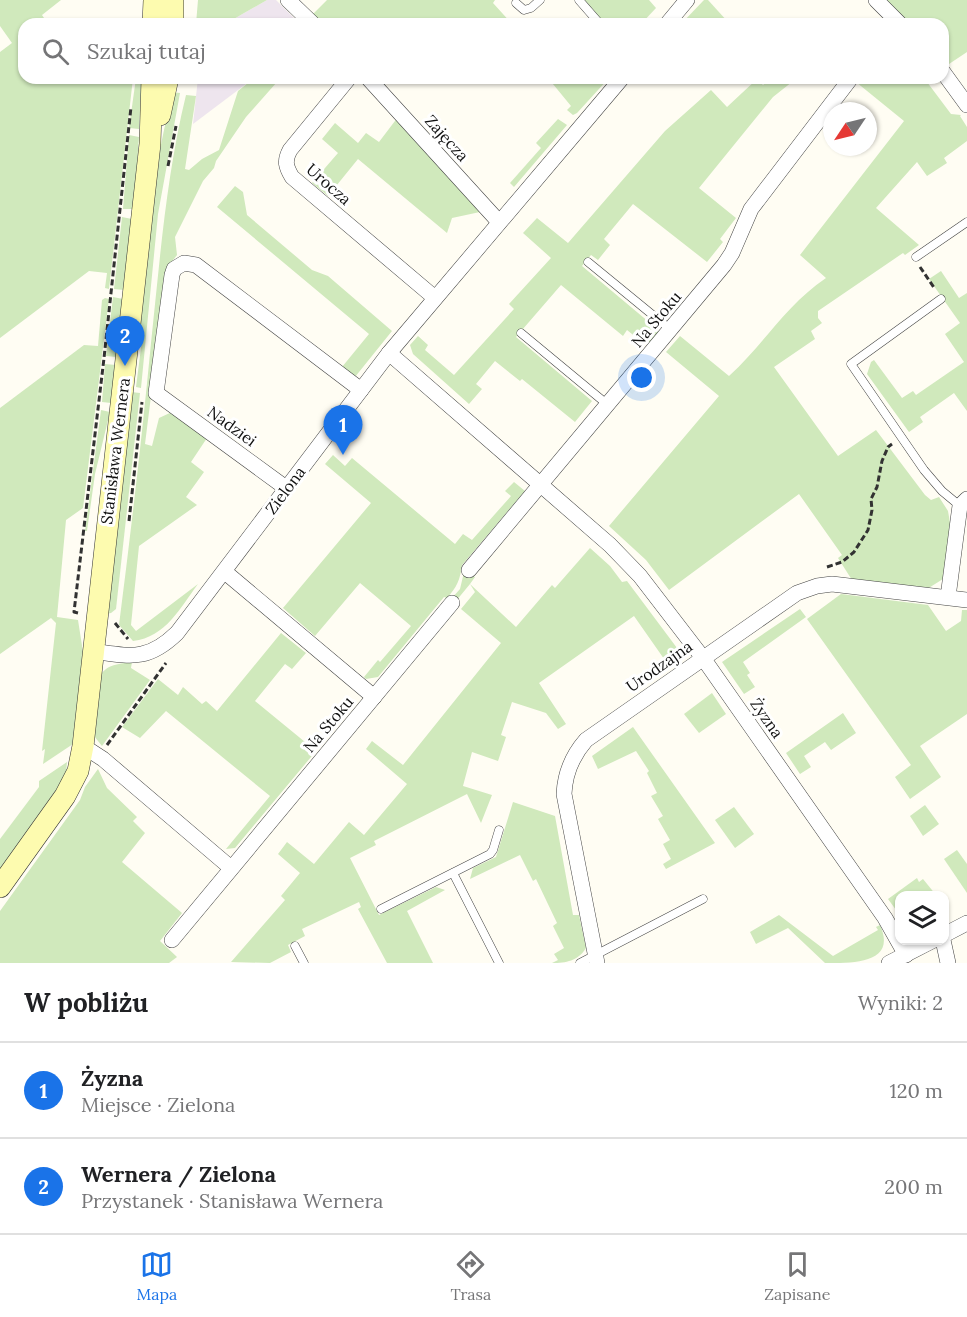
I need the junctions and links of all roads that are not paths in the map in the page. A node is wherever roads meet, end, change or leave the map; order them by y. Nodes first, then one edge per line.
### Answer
1 (154, 0) edge
2 (174, 0) edge
3 (288, 0) edge
4 (540, 0) edge
5 (579, 0) edge
6 (687, 0) edge
7 (876, 0) edge
8 (516, 3) dead end
9 (153, 18) edge
10 (173, 18) edge
11 (307, 18) edge
12 (595, 18) edge
13 (672, 18) edge
14 (892, 18) edge
15 (949, 80) edge
16 (152, 84) edge
17 (167, 84) edge
18 (344, 84) edge
19 (373, 84) edge
20 (617, 84) edge
21 (846, 84) edge
22 (967, 105) edge
23 (150, 144) junction
24 (499, 222) junction
25 (967, 222) edge
26 (918, 260) road end
27 (588, 262) dead end
28 (435, 298) junction
29 (941, 299) road end
30 (671, 330) junction
31 (521, 333) dead end
32 (389, 353) junction
33 (361, 390) junction
34 (608, 405) junction
35 (540, 485) junction
36 (286, 488) junction
37 (964, 503) edge
38 (469, 570) dead end
39 (225, 572) junction
40 (948, 597) junction
41 (967, 600) edge
42 (452, 603) dead end
43 (93, 651) junction
44 (702, 658) junction
45 (374, 697) junction
46 (83, 746) junction
47 (499, 830) dead end
48 (231, 868) junction
49 (453, 873) junction
50 (0, 887) edge
51 (704, 899) dead end
52 (381, 909) dead end
53 (967, 922) edge
54 (949, 933) edge
55 (172, 940) dead end
56 (925, 945) edge
57 (944, 945) edge
58 (295, 946) dead end
59 (906, 955) junction
60 (596, 959) edge
61 (304, 963) edge
62 (499, 963) edge
63 (580, 963) edge
64 (889, 963) edge
65 (948, 963) edge

1 - 9 street
2 - 10 street
3 - 11 street
4 - 8 lane
5 - 12 lane
6 - 13 street
7 - 14 street
15 - 22 street
16 - 23 street, Stanisława Wernera
17 - 23 street, Stanisława Wernera
18 - 28 street, Urocza
19 - 24 street, Zajęcza
20 - 24 street, Zielona
21 - 30 street, Na Stoku
23 - 43 street, Stanisława Wernera
24 - 28 street, Zielona
25 - 26 lane
27 - 30 lane
28 - 32 street, Zielona
29 - 37 lane
30 - 34 street, Na Stoku
31 - 34 lane
32 - 33 street, Zielona
32 - 35 street, Żyzna
33 - 36 street, Zielona
33 - 36 street, Nadziei
34 - 35 street, Na Stoku
35 - 38 street, Na Stoku
35 - 44 street, Żyzna
36 - 39 street, Zielona
37 - 40 street
39 - 43 street, Zielona
39 - 45 street
40 - 41 street, Urodzajna
40 - 44 street, Urodzajna
42 - 45 street, Na Stoku
43 - 46 street
44 - 59 street, Żyzna
44 - 60 street, Urodzajna
45 - 48 street, Na Stoku
46 - 48 street
46 - 50 street
47 - 49 lane
48 - 55 street, Na Stoku
49 - 52 lane
49 - 62 lane
51 - 60 lane
53 - 54 street
56 - 59 street
57 - 65 street
58 - 61 lane
59 - 64 street
60 - 63 lane

